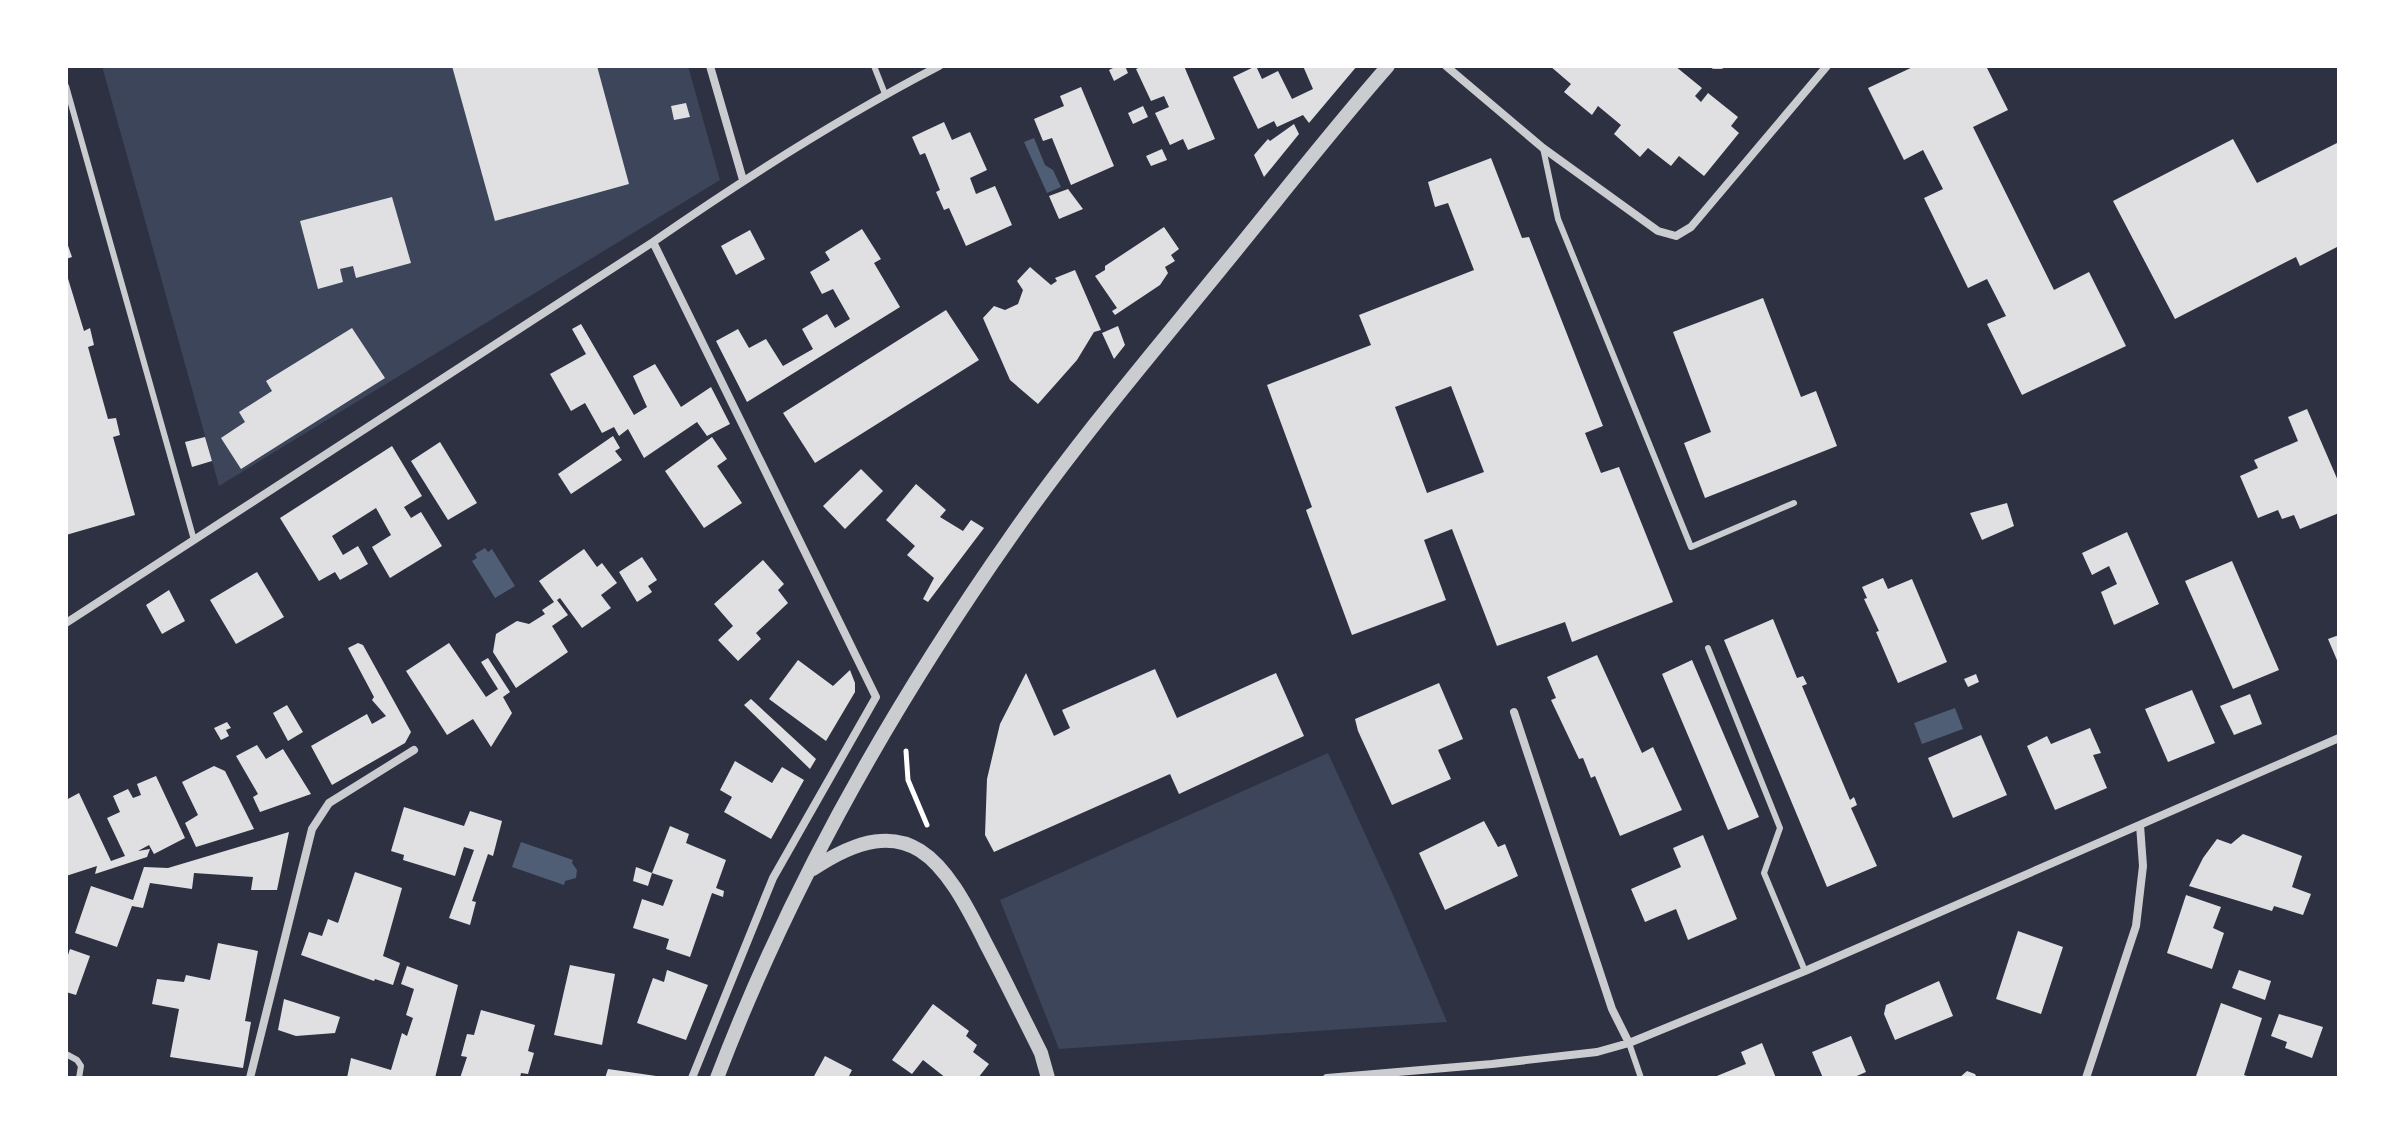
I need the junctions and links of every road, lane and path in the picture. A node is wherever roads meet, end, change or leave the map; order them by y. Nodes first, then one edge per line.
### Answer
1 (710, 66) edge
2 (874, 66) edge
3 (939, 66) edge
4 (1388, 66) edge
5 (1446, 66) edge
6 (1714, 66) edge
7 (1721, 66) edge
8 (1827, 66) edge
9 (66, 86) edge
10 (885, 94) junction
11 (1543, 148) junction
12 (743, 180) junction
13 (653, 242) junction
14 (1794, 503) dead end
15 (194, 540) junction
16 (66, 623) edge
17 (1708, 648) dead end
18 (1514, 712) dead end
19 (2339, 738) edge
20 (907, 740) dead end
21 (414, 750) dead end
22 (2140, 825) junction
23 (932, 835) dead end
24 (809, 871) junction
25 (1805, 971) junction
26 (1629, 1043) junction
27 (66, 1054) edge
28 (79, 1078) edge
29 (250, 1078) edge
30 (692, 1078) edge
31 (717, 1078) edge
32 (1048, 1078) edge
33 (1327, 1078) edge
34 (1641, 1078) edge
35 (2086, 1078) edge

1 - 12 street
2 - 10 lane
3 - 10 street
4 - 24 street
5 - 11 street
6 - 7 lane
8 - 11 street
9 - 15 lane
10 - 12 street
11 - 14 lane
12 - 13 street
13 - 15 street
13 - 30 street
15 - 16 street
17 - 25 lane
18 - 26 street
19 - 22 street
20 - 23 path
21 - 29 street
22 - 25 street
22 - 35 street
24 - 31 street
24 - 32 street
25 - 26 street
26 - 33 street
26 - 34 lane
27 - 28 lane

